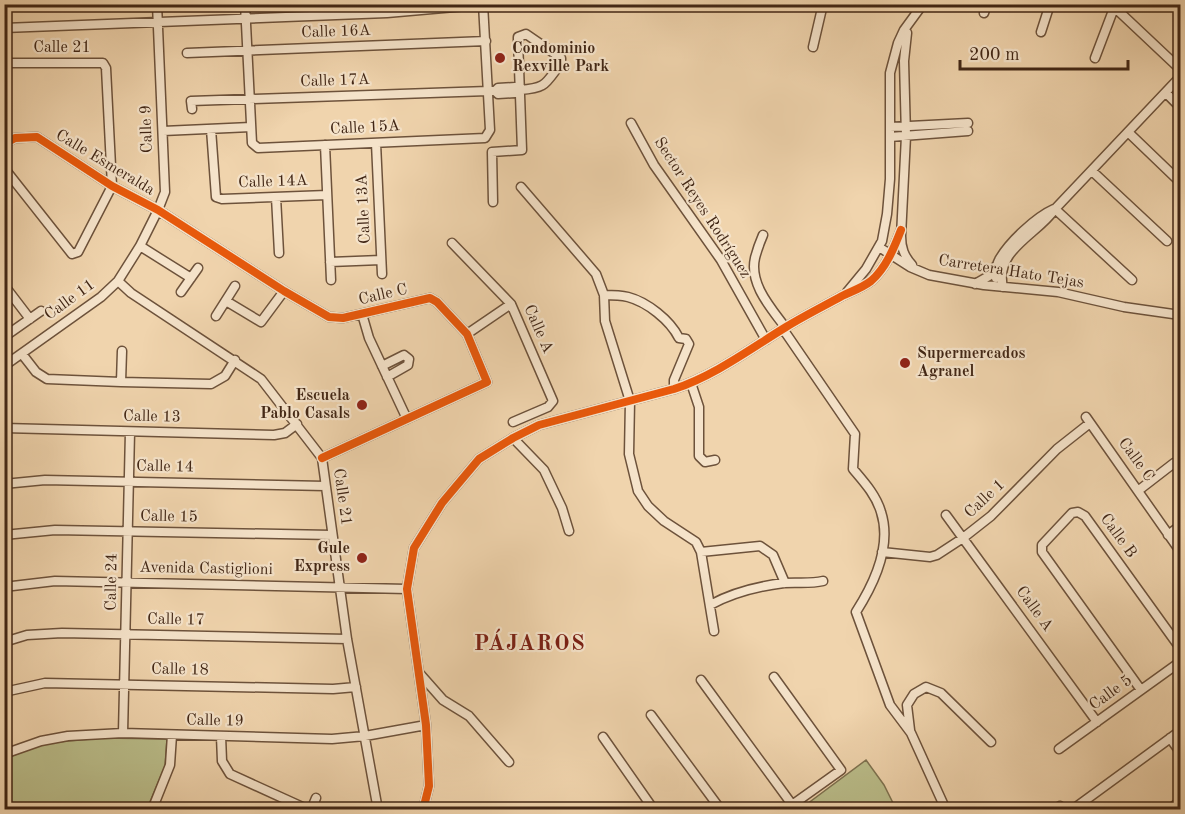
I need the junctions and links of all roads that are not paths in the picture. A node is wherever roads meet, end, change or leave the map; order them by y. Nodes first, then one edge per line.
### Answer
1 (157, 4) edge
2 (245, 4) edge
3 (823, 4) edge
4 (1050, 4) edge
5 (486, 5) edge
6 (923, 5) edge
7 (1112, 6) edge
8 (387, 9) edge
9 (246, 19) junction
10 (913, 20) junction
11 (158, 23) junction
12 (4, 28) edge
13 (1041, 32) dead end
14 (486, 41) junction
15 (813, 47) dead end
16 (248, 51) junction
17 (187, 53) dead end
18 (1095, 58) dead end
19 (4, 63) edge
20 (1180, 69) edge
21 (1180, 78) edge
22 (519, 90) junction
23 (492, 91) junction
24 (1166, 93) junction
25 (250, 99) junction
26 (1180, 107) edge
27 (192, 109) dead end
28 (631, 123) dead end
29 (906, 126) junction
30 (251, 127) junction
31 (890, 127) junction
32 (211, 129) junction
33 (163, 131) junction
34 (1129, 133) junction
35 (906, 136) junction
36 (890, 137) junction
37 (376, 143) junction
38 (4, 144) edge
39 (325, 145) junction
40 (4, 168) edge
41 (1092, 171) junction
42 (1180, 182) edge
43 (112, 186) junction
44 (521, 188) dead end
45 (327, 195) junction
46 (276, 197) junction
47 (493, 201) dead end
48 (1055, 209) junction
49 (158, 210) junction
50 (901, 230) junction
51 (762, 235) dead end
52 (1167, 241) dead end
53 (453, 243) dead end
54 (140, 246) junction
55 (879, 247) junction
56 (1011, 251) junction
57 (279, 253) dead end
58 (890, 256) junction
59 (381, 260) junction
60 (330, 262) junction
61 (997, 266) junction
62 (198, 268) dead end
63 (916, 270) junction
64 (382, 274) dead end
65 (191, 279) junction
66 (330, 280) dead end
67 (1132, 280) dead end
68 (118, 282) junction
69 (975, 284) junction
70 (4, 285) edge
71 (235, 286) dead end
72 (999, 287) junction
73 (284, 291) junction
74 (181, 292) dead end
75 (604, 295) junction
76 (845, 295) junction
77 (226, 301) junction
78 (511, 304) junction
79 (41, 311) dead end
80 (362, 314) junction
81 (1180, 315) edge
82 (216, 316) dead end
83 (30, 319) junction
84 (784, 328) junction
85 (467, 334) junction
86 (4, 338) edge
87 (766, 340) junction
88 (122, 351) dead end
89 (22, 354) junction
90 (235, 360) junction
91 (4, 366) edge
92 (382, 366) junction
93 (387, 377) junction
94 (121, 382) junction
95 (692, 383) junction
96 (674, 389) junction
97 (630, 401) junction
98 (406, 419) junction
99 (1088, 420) joint
100 (513, 422) dead end
101 (297, 424) junction
102 (4, 428) edge
103 (130, 432) junction
104 (513, 438) junction
105 (322, 458) junction
106 (716, 460) dead end
107 (1174, 463) dead end
108 (129, 481) junction
109 (4, 484) edge
110 (325, 486) junction
111 (1139, 490) junction
112 (946, 515) dead end
113 (1180, 526) edge
114 (128, 531) junction
115 (569, 531) dead end
116 (4, 535) edge
117 (1168, 535) junction
118 (332, 536) junction
119 (963, 538) junction
120 (1180, 551) edge
121 (701, 552) junction
122 (882, 552) junction
123 (823, 580) dead end
124 (126, 583) junction
125 (785, 583) junction
126 (4, 587) edge
127 (340, 588) junction
128 (407, 589) junction
129 (710, 605) junction
130 (714, 631) dead end
131 (125, 634) junction
132 (347, 639) junction
133 (4, 642) edge
134 (1180, 648) edge
135 (1180, 662) edge
136 (420, 674) junction
137 (774, 677) dead end
138 (701, 680) dead end
139 (124, 684) junction
140 (356, 687) junction
141 (1141, 690) junction
142 (4, 692) edge
143 (651, 715) dead end
144 (1097, 722) junction
145 (426, 725) junction
146 (1180, 731) edge
147 (123, 733) junction
148 (911, 733) junction
149 (172, 735) junction
150 (365, 735) junction
151 (221, 736) junction
152 (603, 737) dead end
153 (1170, 738) junction
154 (991, 741) dead end
155 (1059, 749) dead end
156 (1180, 752) edge
157 (4, 754) edge
158 (509, 762) dead end
159 (316, 798) dead end
160 (1180, 801) edge
161 (153, 807) edge
162 (794, 807) edge
163 (164, 810) edge
164 (310, 810) edge
165 (378, 810) edge
166 (423, 810) edge
167 (654, 810) edge
168 (720, 810) edge
169 (946, 810) edge
170 (1072, 810) edge
171 (1169, 810) edge

1 - 11 street, Calle 9
2 - 9 street
3 - 15 street
4 - 13 street
5 - 8 street
5 - 14 street, Calle 15A
6 - 10 street
7 - 18 street
7 - 20 street
8 - 9 street
9 - 11 street
9 - 16 street
10 - 29 street
10 - 31 street
11 - 12 street
11 - 33 street, Calle 9
14 - 16 street, Calle 16A
14 - 23 street, Calle 15A
16 - 17 street, Calle 16A
16 - 25 street
19 - 43 street, Calle 21
21 - 24 street
22 - 22 street
22 - 23 street, Calle 17A
22 - 47 street
23 - 25 street, Calle 17A
23 - 37 street, Calle 15A
24 - 26 street
24 - 34 street
25 - 27 street, Calle 17A
25 - 30 street
28 - 87 street, Sector Reyes Rodríguez
29 - 31 street
29 - 35 street
29 - 35 street
30 - 32 street
30 - 39 street, Calle 15A
31 - 36 street
32 - 33 street
32 - 46 street, Calle 14A
33 - 49 street, Calle 9
34 - 41 street
34 - 42 street
35 - 36 street
35 - 50 street
36 - 55 street
37 - 39 street, Calle 15A
37 - 59 street, Calle 13A
38 - 43 street, Calle Esmeralda
39 - 45 street
40 - 43 street
41 - 48 street
41 - 52 street
43 - 49 street, Calle Esmeralda
44 - 75 street
45 - 46 street, Calle 14A
45 - 60 street
46 - 57 street
48 - 56 street
48 - 56 street
48 - 67 street
49 - 54 street, Calle 9
49 - 73 street, Calle C
50 - 58 street
50 - 63 street
51 - 84 street
53 - 78 street, Calle A
54 - 65 street
54 - 68 street, Calle 11
55 - 58 street, Carretera Hato Tejas
55 - 76 street
56 - 61 street
56 - 72 street
58 - 63 street, Carretera Hato Tejas
58 - 76 street
59 - 60 street
59 - 64 street, Calle 13A
60 - 66 street
61 - 69 street
61 - 72 street
62 - 65 street
63 - 69 street, Carretera Hato Tejas
65 - 74 street
68 - 89 street, Calle 11
68 - 90 street, Calle 21
69 - 72 street, Carretera Hato Tejas
70 - 83 street
71 - 77 street
72 - 81 street, Carretera Hato Tejas
73 - 77 street
73 - 80 street, Calle C
75 - 96 street
75 - 97 street
76 - 84 street
77 - 82 street
78 - 85 street
78 - 100 street, Calle A
79 - 83 street
80 - 85 street, Calle C
80 - 92 street
83 - 86 street
84 - 87 street
84 - 122 street
85 - 98 street, Calle C
87 - 95 street
88 - 94 street
89 - 91 street, Calle 11
89 - 94 street
90 - 94 street
90 - 101 street, Calle 21
92 - 93 street
92 - 93 street
93 - 98 street
95 - 96 street
95 - 106 street
96 - 97 street
97 - 104 street
97 - 121 street
98 - 105 street, Calle C
99 - 111 street, Calle C
99 - 119 street, Calle 1
101 - 103 street, Calle 13
101 - 105 street, Calle 21
102 - 103 street, Calle 13
103 - 108 street, Calle 24
104 - 115 street
104 - 128 street
105 - 110 street, Calle 21
107 - 111 street
108 - 109 street, Calle 14
108 - 110 street, Calle 14
108 - 114 street, Calle 24
110 - 118 street, Calle 21
111 - 117 street, Calle C
112 - 119 street, Calle A
113 - 117 street
114 - 116 street, Calle 15
114 - 118 street, Calle 15
114 - 124 street, Calle 24
117 - 120 street, Calle C
118 - 127 street, Calle 21
119 - 122 street, Calle 1
119 - 144 street, Calle A
121 - 125 street
121 - 129 street
122 - 148 street
123 - 125 street
124 - 126 street, Avenida Castiglioni
124 - 127 street, Avenida Castiglioni
124 - 131 street, Calle 24
125 - 129 street
127 - 128 street, Avenida Castiglioni
127 - 132 street, Calle 21
128 - 136 street
129 - 130 street
131 - 132 street, Calle 17
131 - 133 street, Calle 17
131 - 139 street, Calle 24
132 - 140 street, Calle 21
134 - 141 street, Calle B
135 - 141 street, Calle 5
136 - 145 street
136 - 158 street
137 - 162 street
138 - 162 street
139 - 140 street, Calle 18
139 - 142 street, Calle 18
139 - 147 street, Calle 24
140 - 150 street, Calle 21
141 - 144 street, Calle 5
143 - 168 street
144 - 155 street, Calle 5
145 - 150 street, Calle 19
145 - 166 street
146 - 153 street
147 - 149 street, Calle 19
147 - 157 street, Calle 19
148 - 154 street
148 - 169 street
149 - 151 street, Calle 19
149 - 161 street
150 - 151 street, Calle 19
150 - 165 street, Calle 21
151 - 164 street
152 - 167 street
153 - 156 street
153 - 170 street
159 - 164 street
160 - 171 street
161 - 163 street

